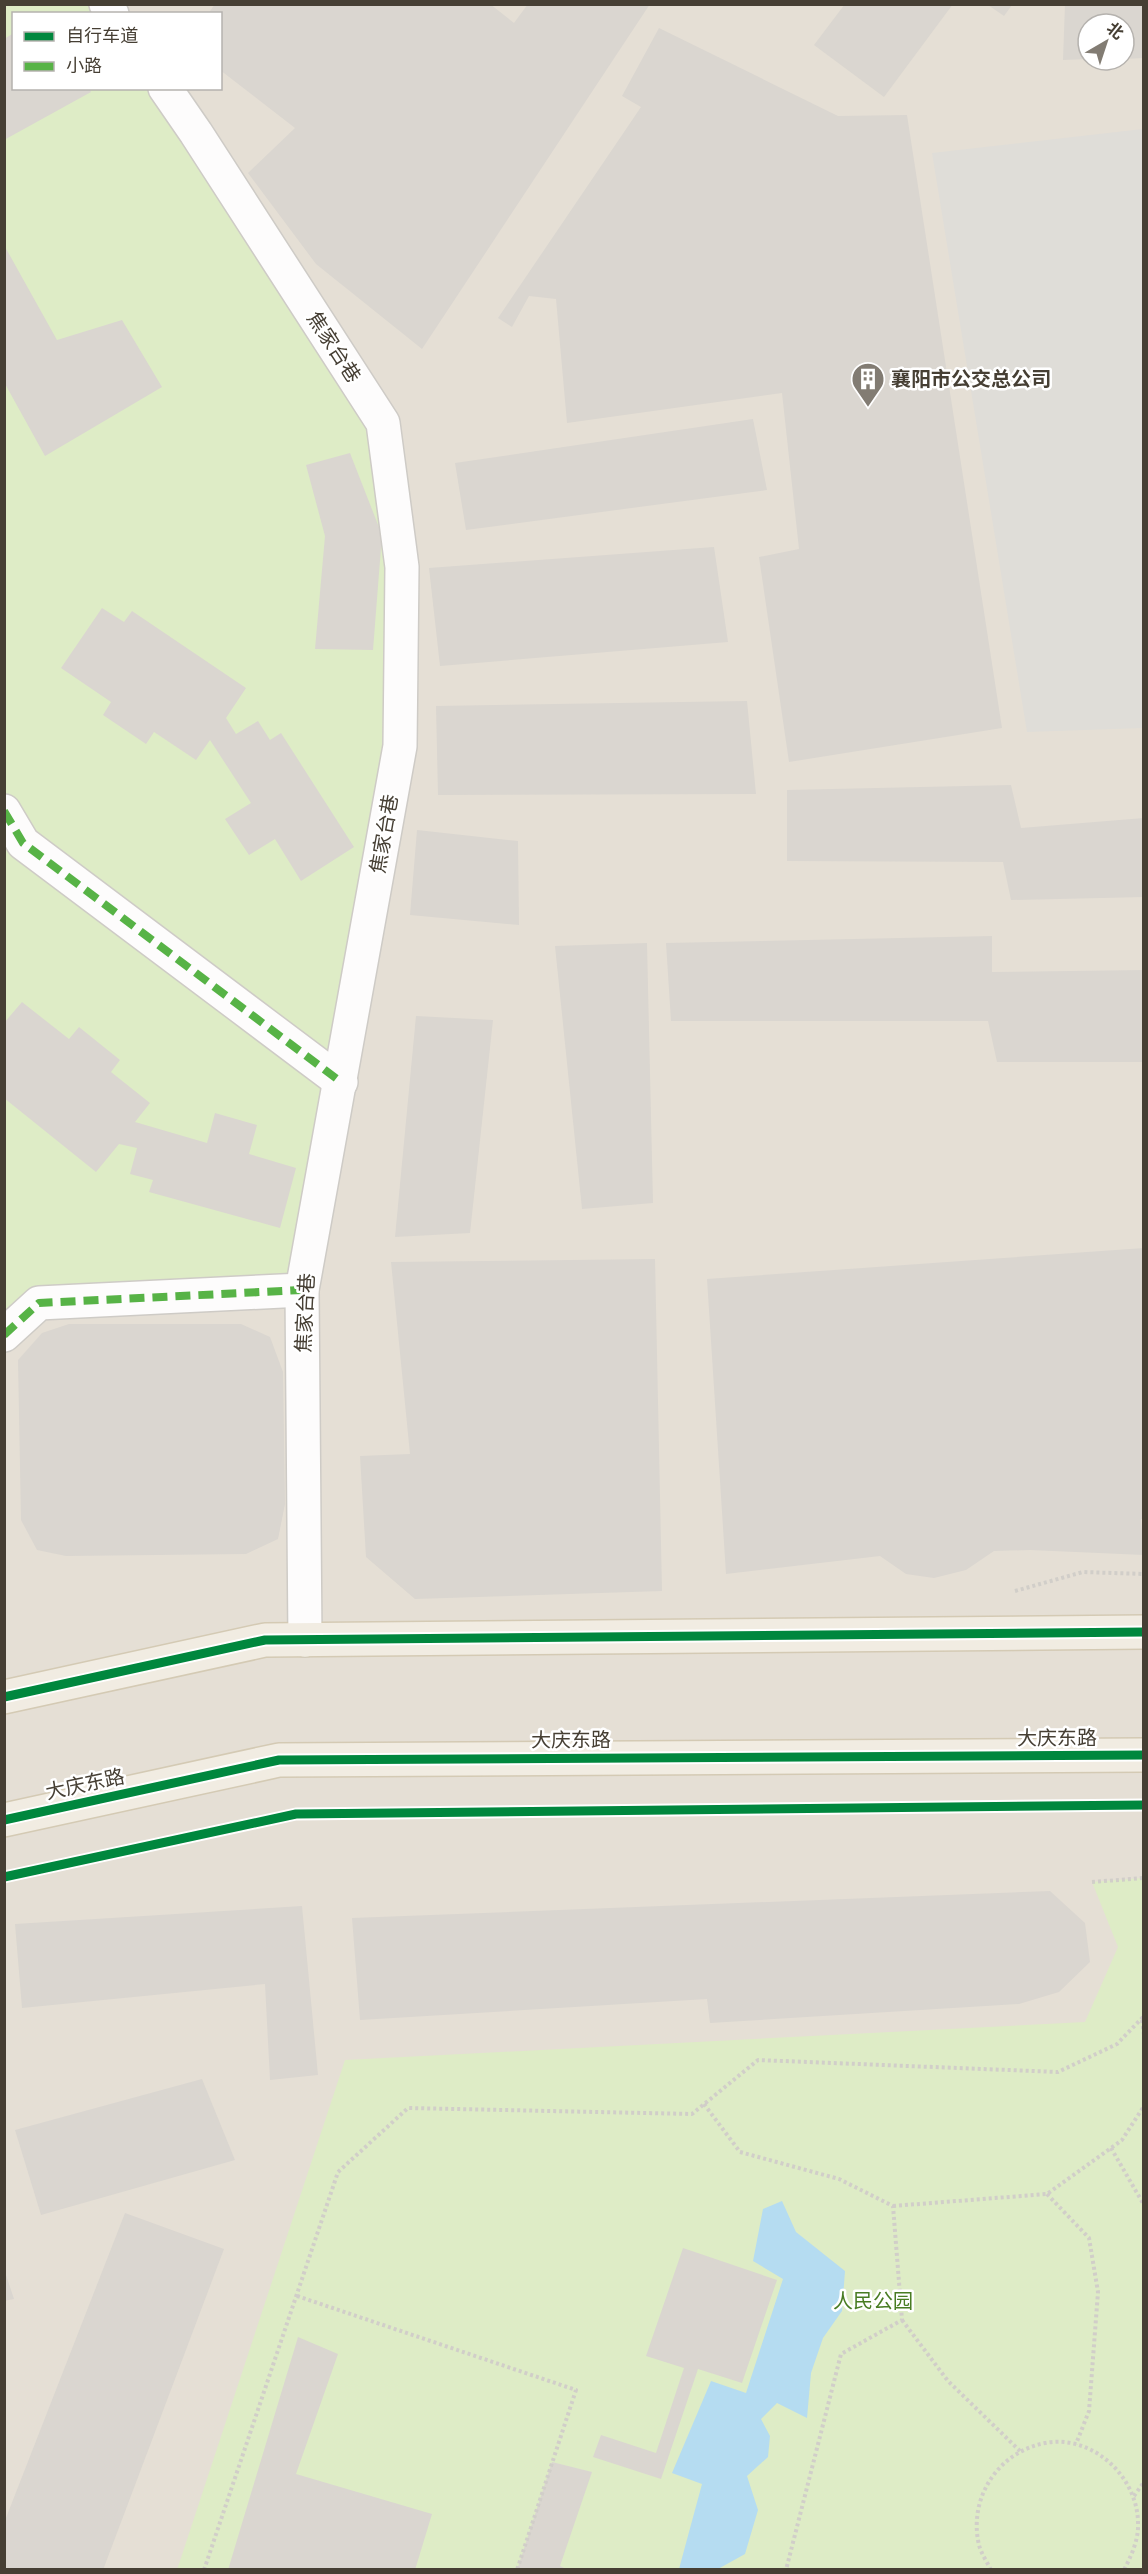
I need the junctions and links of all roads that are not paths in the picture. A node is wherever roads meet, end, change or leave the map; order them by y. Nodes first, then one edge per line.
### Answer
1 (166, 90) edge
2 (4, 811) edge
3 (341, 1082) junction
4 (302, 1290) junction
5 (4, 1335) edge
6 (1143, 1632) edge
7 (305, 1640) junction
8 (4, 1697) edge
9 (1143, 1755) edge
10 (4, 1820) edge

1 - 3 street, 焦家台巷
2 - 3 street
3 - 4 street, 焦家台巷
4 - 5 street
4 - 7 street, 焦家台巷
6 - 7 main road
7 - 8 main road
9 - 10 main road, 大庆东路

